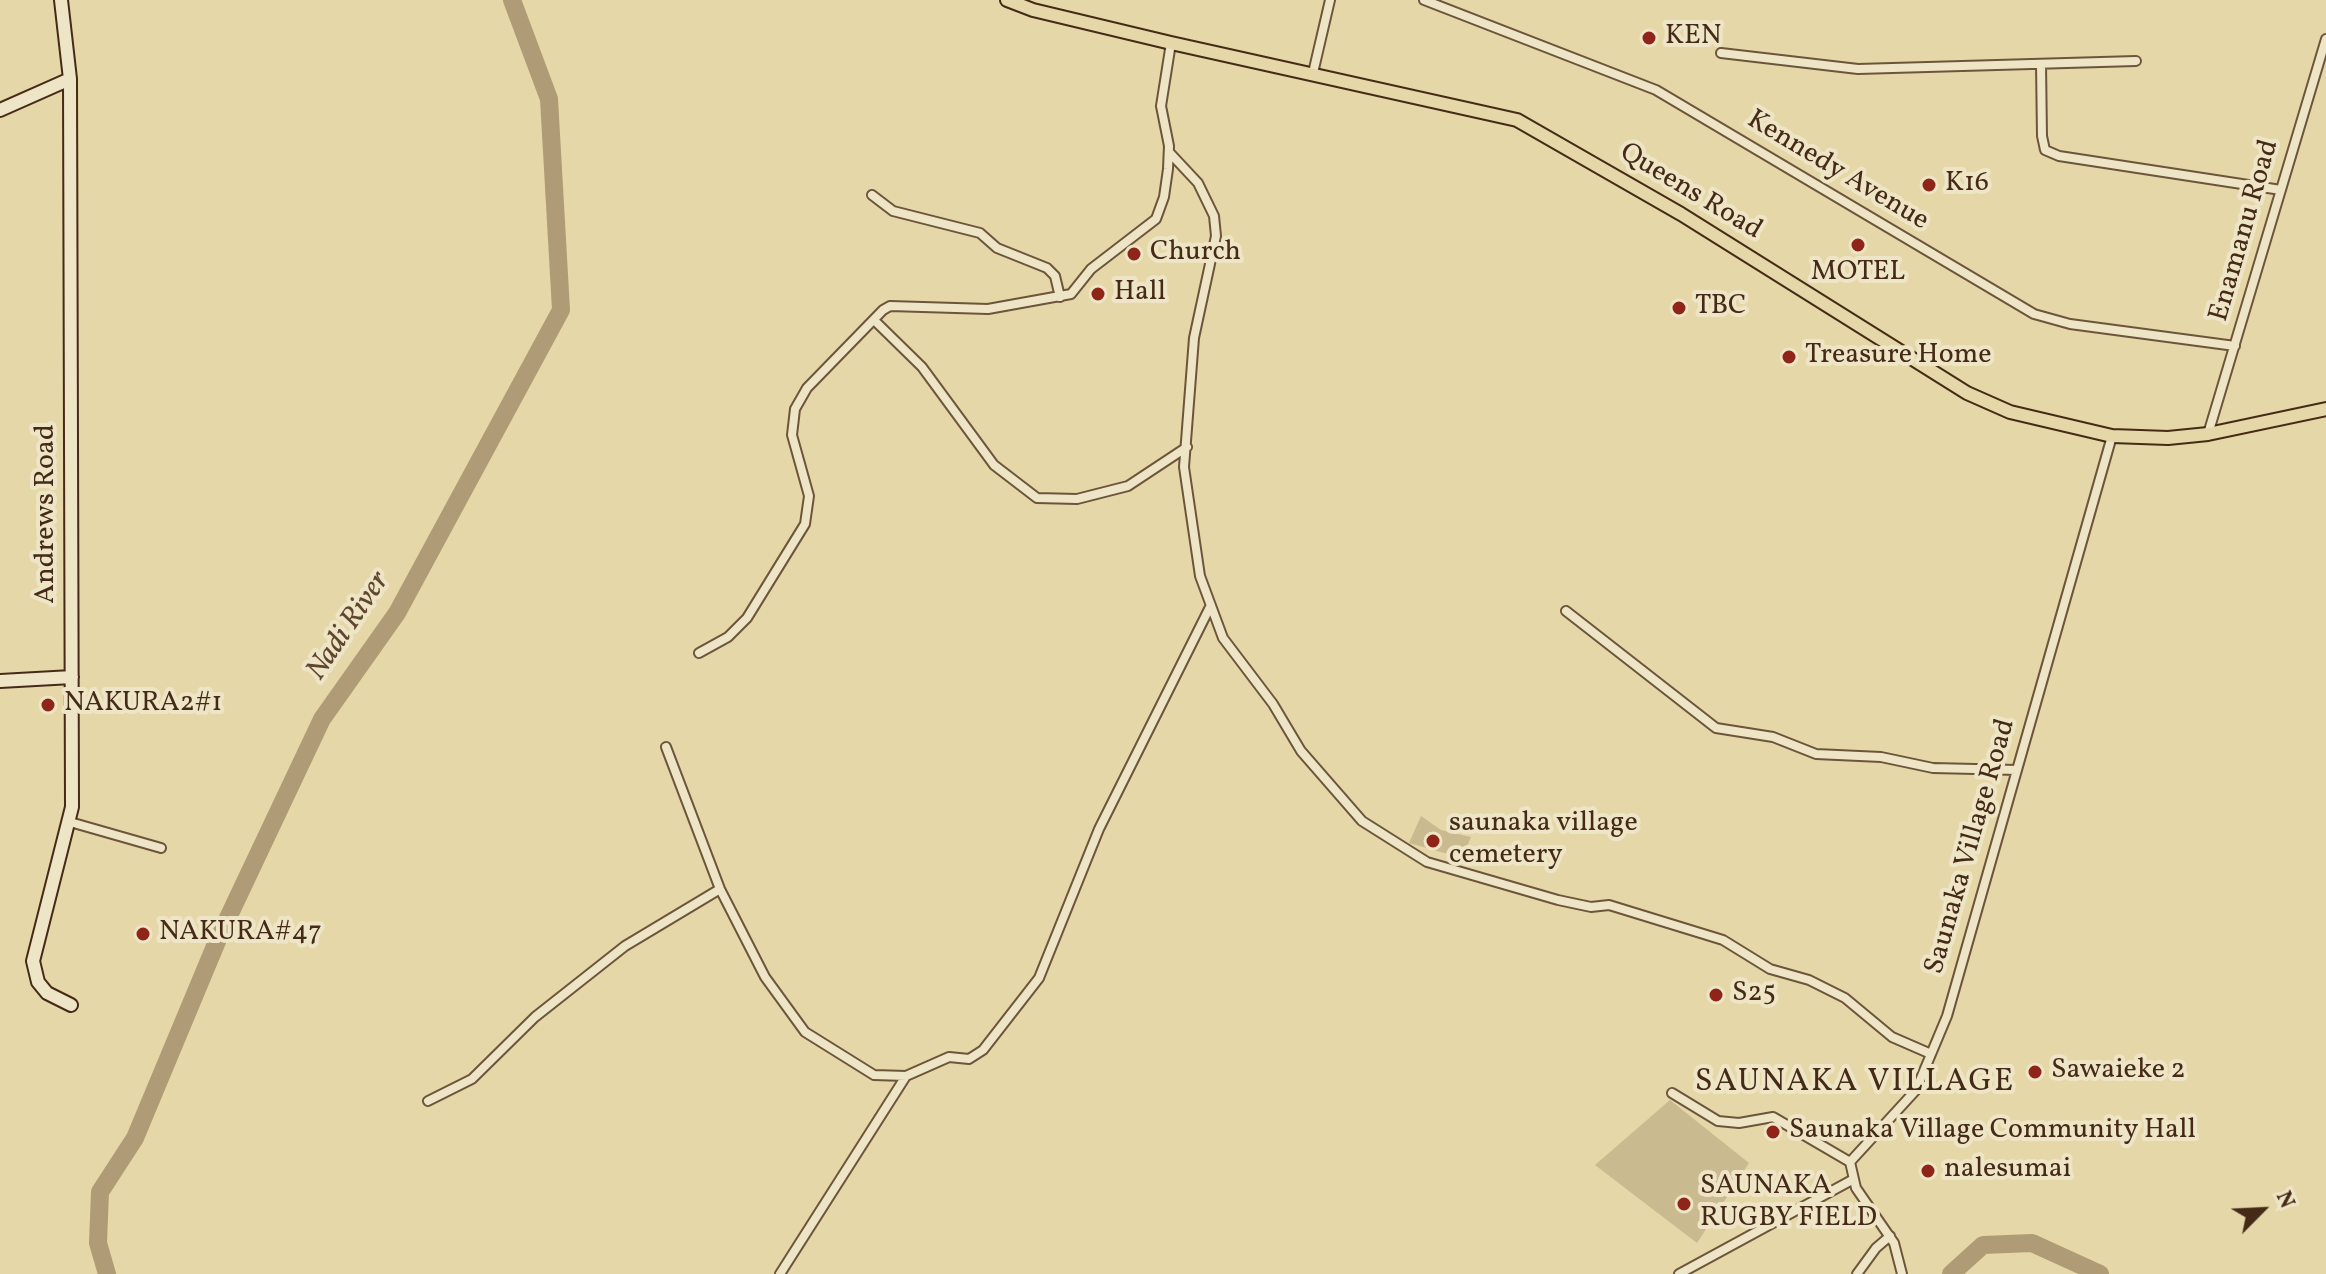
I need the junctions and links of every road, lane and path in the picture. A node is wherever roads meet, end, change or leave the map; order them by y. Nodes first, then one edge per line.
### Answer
1 (61, 0) edge
2 (1007, 0) edge
3 (1330, 0) edge
4 (1424, 0) edge
5 (2326, 39) edge
6 (1171, 43) junction
7 (1721, 53) dead end
8 (2136, 61) dead end
9 (2041, 64) junction
10 (1313, 73) junction
11 (70, 79) junction
12 (0, 110) edge
13 (1169, 152) junction
14 (2281, 190) junction
15 (872, 195) dead end
16 (1060, 297) junction
17 (874, 320) junction
18 (2235, 346) junction
19 (2326, 409) edge
20 (2208, 434) junction
21 (2112, 436) junction
22 (1187, 447) junction
23 (1210, 607) junction
24 (1566, 611) dead end
25 (699, 653) dead end
26 (72, 677) junction
27 (0, 681) edge
28 (666, 747) dead end
29 (2017, 770) junction
30 (70, 822) junction
31 (161, 848) dead end
32 (720, 889) junction
33 (71, 1005) dead end
34 (1931, 1054) junction
35 (906, 1076) junction
36 (1672, 1093) dead end
37 (428, 1101) dead end
38 (1850, 1162) junction
39 (1852, 1180) junction
40 (1890, 1236) junction
41 (780, 1274) edge
42 (1679, 1274) edge
43 (1857, 1274) edge
44 (1902, 1274) edge

1 - 11 main road, Andrews Road
2 - 6 main road, Queens Road
3 - 10 street
4 - 18 street, Kennedy Avenue
5 - 14 street, Enamanu Road
6 - 10 main road, Queens Road
6 - 13 street
7 - 9 street
8 - 9 street
9 - 14 street
10 - 21 main road, Queens Road
11 - 12 main road
11 - 26 main road, Andrews Road
13 - 16 street
13 - 22 street
14 - 18 street, Enamanu Road
15 - 16 street
16 - 17 street
17 - 22 street
17 - 25 street
18 - 20 street, Enamanu Road
19 - 20 main road, Queens Road
20 - 21 main road, Queens Road
21 - 29 street, Saunaka Village Road
22 - 23 street
23 - 34 street
23 - 35 street
24 - 29 street
26 - 27 main road
26 - 30 main road, Andrews Road
28 - 32 street
29 - 34 street, Saunaka Village Road
30 - 31 street
30 - 33 main road, Andrews Road
32 - 35 street
32 - 37 street
34 - 38 street, Saunaka Village Road
35 - 41 street
36 - 38 street
38 - 39 street
39 - 40 street
39 - 42 street
40 - 43 street
40 - 44 street

